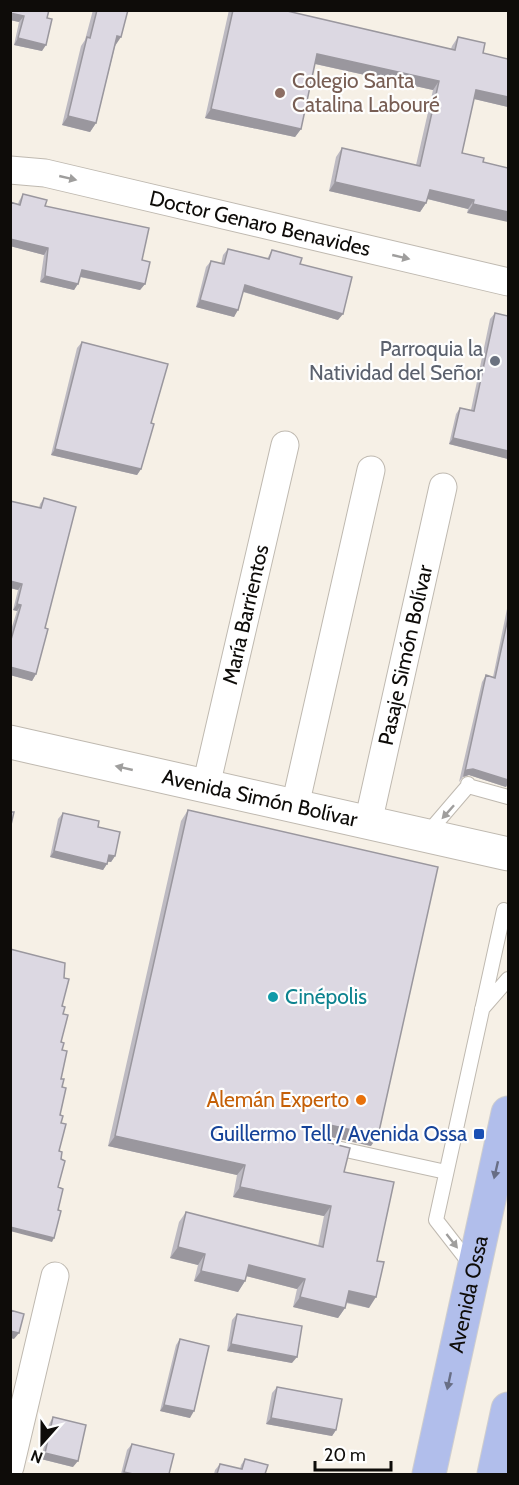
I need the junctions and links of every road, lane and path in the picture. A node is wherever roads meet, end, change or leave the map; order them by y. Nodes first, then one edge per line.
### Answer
1 (10, 170) edge
2 (508, 282) edge
3 (285, 445) dead end
4 (371, 470) dead end
5 (443, 487) dead end
6 (10, 742) edge
7 (206, 786) junction
8 (508, 797) edge
9 (295, 806) junction
10 (368, 823) junction
11 (425, 836) junction
12 (508, 848) edge
13 (504, 910) dead end
14 (508, 979) edge
15 (482, 1010) junction
16 (508, 1113) edge
17 (321, 1144) edge
18 (446, 1172) junction
19 (474, 1269) junction
20 (55, 1276) dead end
21 (508, 1409) edge
22 (10, 1467) edge
23 (429, 1474) edge
24 (494, 1474) edge

1 -> 2 street, Doctor Genaro Benavides
3 - 7 street, María Barrientos
4 - 9 street
5 - 10 street, Pasaje Simón Bolívar
7 -> 6 street, Avenida Simón Bolívar
7 - 9 street, Avenida Simón Bolívar
8 -> 11 lane
9 - 10 street, Avenida Simón Bolívar
10 - 11 street, Avenida Simón Bolívar
11 - 12 street, Avenida Simón Bolívar
13 - 15 lane
14 - 15 lane
15 - 18 lane
16 -> 19 main road, Avenida Ossa
17 - 18 lane
18 -> 19 lane
19 -> 23 main road, Avenida Ossa
20 - 22 street
21 - 24 main road

